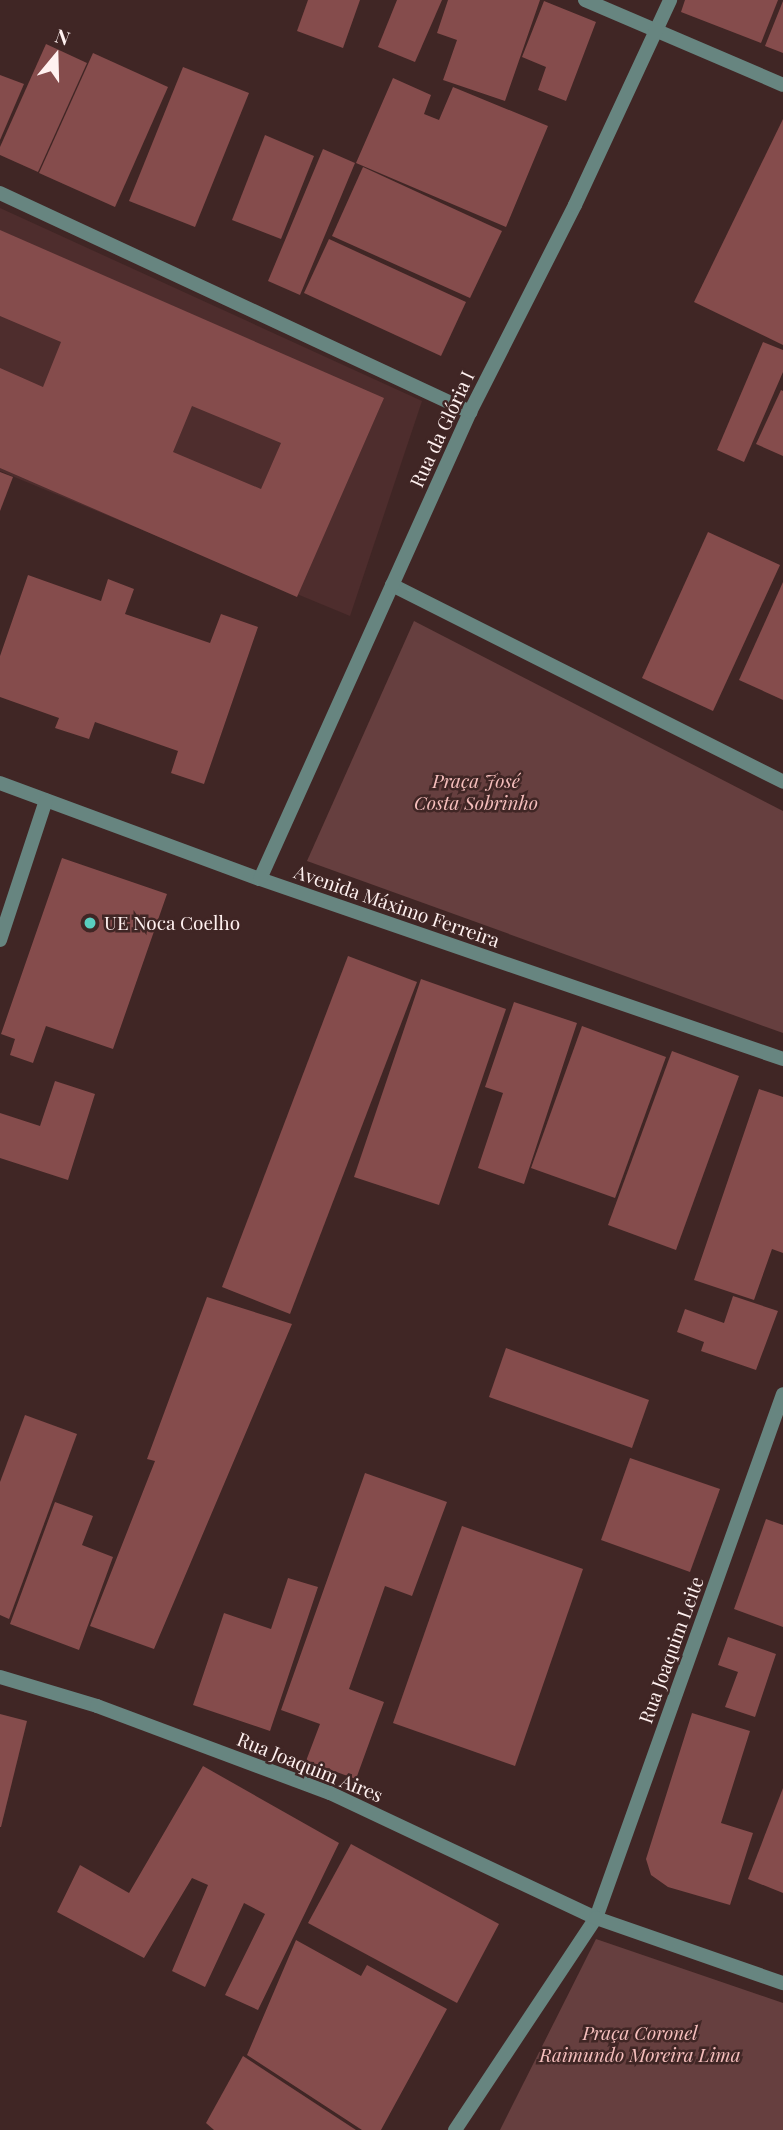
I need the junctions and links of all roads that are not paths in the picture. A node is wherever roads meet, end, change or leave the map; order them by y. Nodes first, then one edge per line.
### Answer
1 (585, 0) edge
2 (670, 0) edge
3 (657, 32) junction
4 (783, 85) edge
5 (0, 193) edge
6 (470, 412) junction
7 (392, 585) junction
8 (783, 782) edge
9 (0, 783) edge
10 (46, 800) junction
11 (260, 879) junction
12 (0, 940) edge
13 (783, 1059) edge
14 (783, 1394) edge
15 (0, 1676) edge
16 (596, 1918) junction
17 (783, 1983) edge
18 (455, 2130) edge

1 - 3 street
2 - 3 street, Rua da Glória I
3 - 4 street
3 - 6 street, Rua da Glória I
5 - 6 street
6 - 7 street, Rua da Glória I
7 - 8 street
7 - 11 street, Rua da Glória I
9 - 10 street, Avenida Máximo Ferreira
10 - 11 street, Avenida Máximo Ferreira
10 - 12 street
11 - 13 street, Avenida Máximo Ferreira
14 - 16 street, Rua Joaquim Leite
15 - 16 street, Rua Joaquim Aires
16 - 17 street, Rua Joaquim Aires
16 - 18 street, Rua Joaquim Leite

